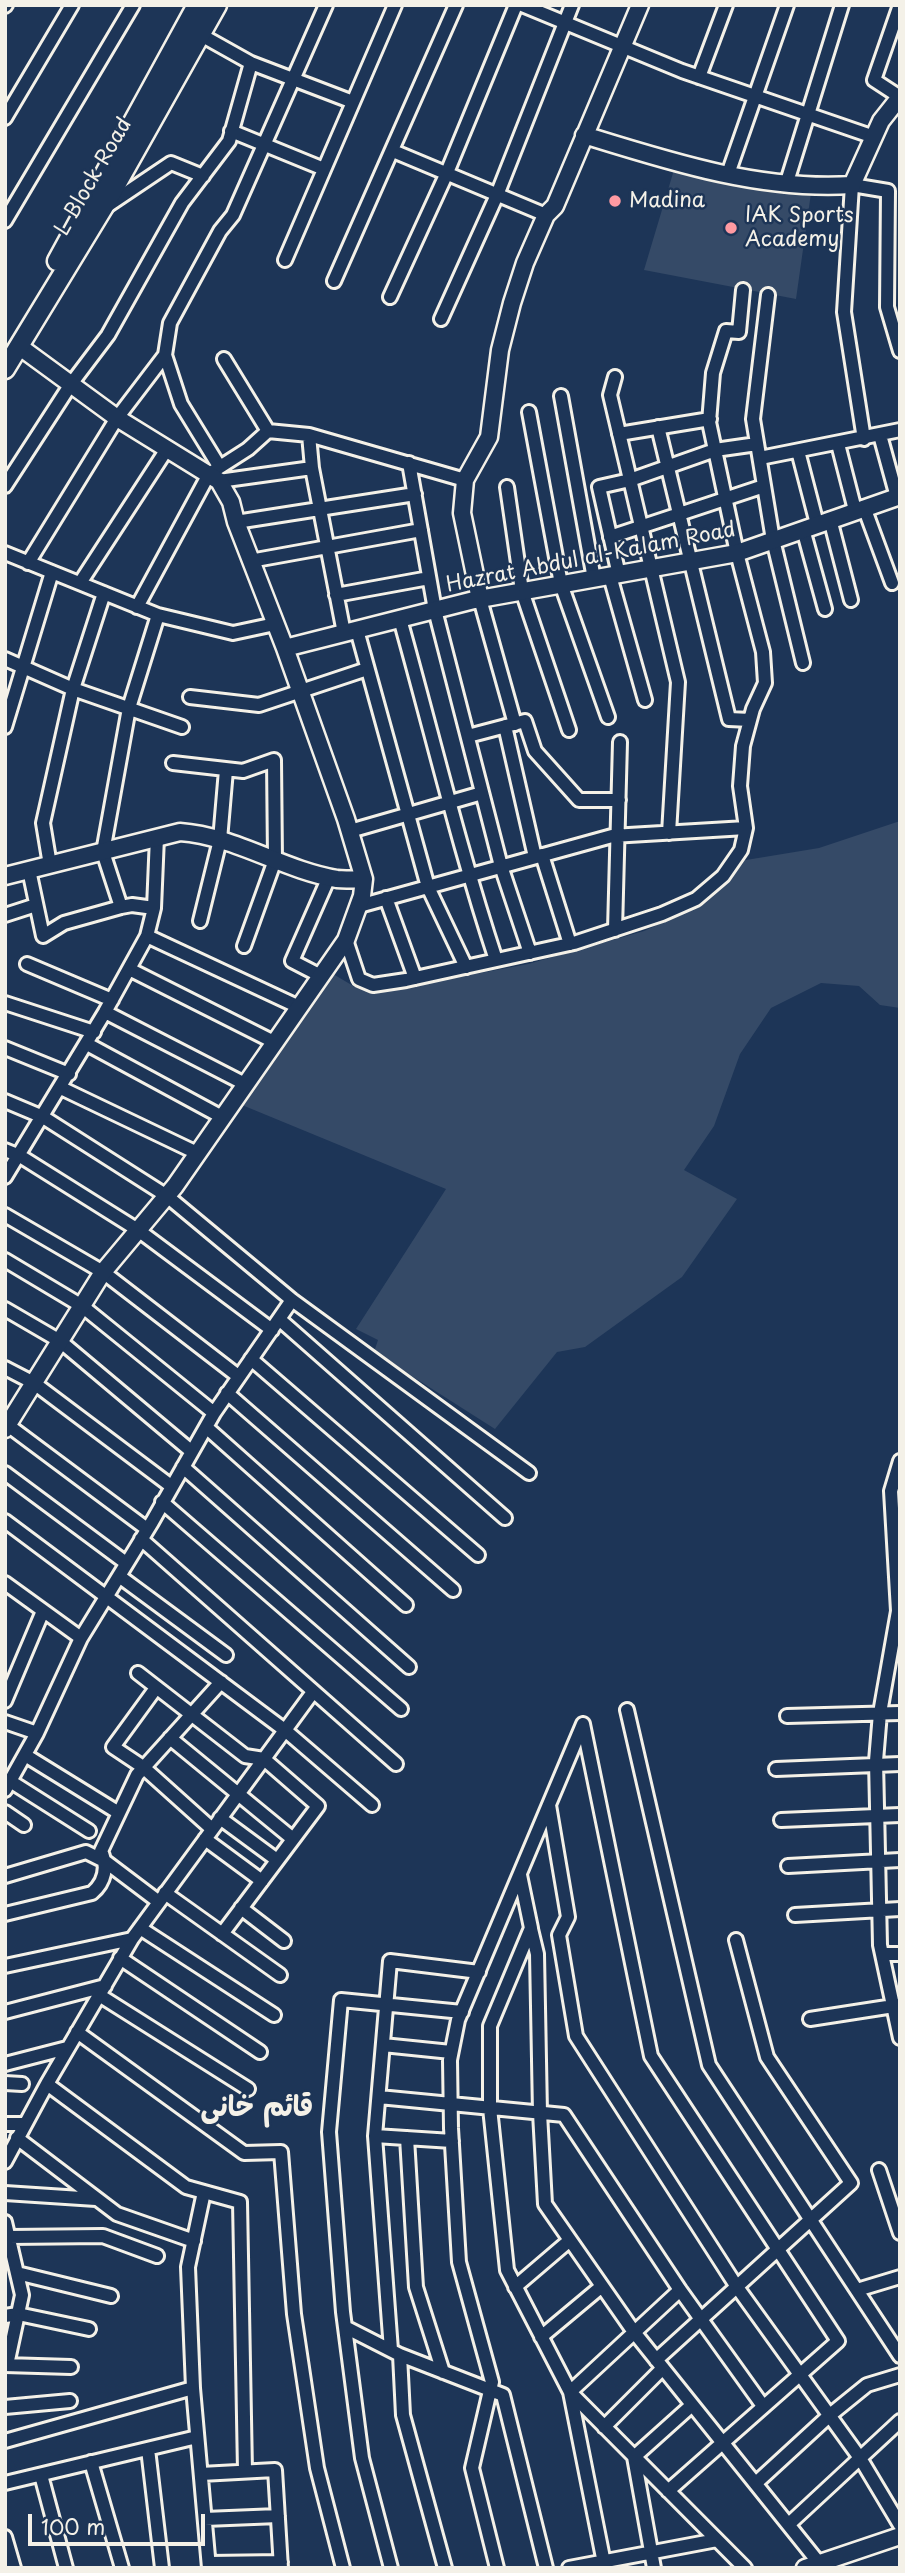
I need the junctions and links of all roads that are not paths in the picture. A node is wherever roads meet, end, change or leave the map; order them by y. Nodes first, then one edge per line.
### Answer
1 (72, 5) edge
2 (133, 5) edge
3 (217, 5) edge
4 (326, 5) edge
5 (395, 5) edge
6 (456, 5) edge
7 (516, 5) edge
8 (522, 5) edge
9 (572, 5) edge
10 (640, 5) edge
11 (726, 5) edge
12 (787, 5) edge
13 (842, 5) edge
14 (900, 5) edge
15 (196, 16) edge
16 (565, 23) junction
17 (623, 47) junction
18 (251, 63) junction
19 (699, 77) junction
20 (294, 78) junction
21 (754, 97) junction
22 (900, 97) edge
23 (354, 102) junction
24 (807, 115) junction
25 (5, 118) edge
26 (231, 131) junction
27 (584, 135) junction
28 (874, 137) junction
29 (264, 145) junction
30 (393, 151) junction
31 (324, 169) junction
32 (446, 174) junction
33 (728, 174) junction
34 (203, 176) junction
35 (852, 185) junction
36 (786, 186) junction
37 (497, 195) junction
38 (103, 208) junction
39 (546, 215) junction
40 (5, 221) edge
41 (285, 260) dead end
42 (894, 271) edge
43 (334, 281) dead end
44 (743, 290) dead end
45 (768, 295) dead end
46 (390, 297) dead end
47 (441, 320) dead end
48 (12, 348) edge
49 (900, 351) edge
50 (165, 355) junction
51 (224, 359) dead end
52 (5, 369) edge
53 (615, 377) dead end
54 (71, 384) junction
55 (561, 396) dead end
56 (529, 412) dead end
57 (117, 418) junction
58 (710, 419) junction
59 (658, 427) junction
60 (900, 430) edge
61 (268, 431) junction
62 (619, 434) junction
63 (309, 435) junction
64 (880, 435) junction
65 (863, 439) junction
66 (757, 444) junction
67 (838, 444) junction
68 (167, 449) junction
69 (715, 450) junction
70 (798, 451) junction
71 (760, 458) junction
72 (409, 463) junction
73 (668, 467) junction
74 (312, 468) junction
75 (216, 474) junction
76 (465, 480) junction
77 (630, 480) junction
78 (5, 486) edge
79 (764, 486) junction
80 (507, 487) dead end
81 (415, 494) junction
82 (898, 496) edge
83 (726, 499) junction
84 (320, 508) junction
85 (860, 509) junction
86 (679, 514) junction
87 (236, 522) junction
88 (816, 524) junction
89 (641, 526) junction
90 (421, 530) junction
91 (610, 537) junction
92 (773, 540) junction
93 (327, 547) junction
94 (5, 553) edge
95 (737, 553) junction
96 (250, 561) junction
97 (28, 562) junction
98 (691, 562) junction
99 (652, 570) junction
100 (52, 572) junction
101 (608, 577) junction
102 (429, 578) junction
103 (80, 583) junction
104 (892, 583) dead end
105 (561, 584) junction
106 (522, 592) junction
107 (104, 593) junction
108 (336, 595) junction
109 (480, 600) junction
110 (851, 600) dead end
111 (137, 607) junction
112 (825, 609) dead end
113 (435, 610) junction
114 (158, 615) junction
115 (400, 619) junction
116 (275, 624) junction
117 (350, 631) junction
118 (285, 648) junction
119 (5, 659) edge
120 (803, 663) dead end
121 (24, 666) junction
122 (367, 669) junction
123 (73, 689) junction
124 (301, 692) junction
125 (190, 696) dead end
126 (645, 700) dead end
127 (128, 708) junction
128 (608, 717) dead end
129 (750, 720) junction
130 (510, 725) junction
131 (5, 727) edge
132 (182, 727) dead end
133 (569, 730) dead end
134 (468, 736) junction
135 (620, 742) dead end
136 (173, 763) dead end
137 (226, 770) junction
138 (482, 793) junction
139 (618, 800) junction
140 (451, 802) junction
141 (407, 815) junction
142 (746, 828) junction
143 (350, 831) junction
144 (669, 833) junction
145 (618, 836) junction
146 (157, 837) junction
147 (220, 840) junction
148 (103, 852) junction
149 (539, 856) junction
150 (275, 860) junction
151 (50, 865) junction
152 (501, 866) junction
153 (29, 870) junction
154 (5, 876) edge
155 (468, 876) junction
156 (329, 877) junction
157 (364, 878) junction
158 (428, 887) junction
159 (386, 898) junction
160 (36, 905) junction
161 (359, 906) junction
162 (121, 907) junction
163 (154, 908) junction
164 (5, 915) edge
165 (200, 921) dead end
166 (615, 930) junction
167 (147, 936) junction
168 (346, 940) junction
169 (570, 944) junction
170 (244, 946) dead end
171 (530, 953) junction
172 (496, 960) junction
173 (27, 964) dead end
174 (466, 967) junction
175 (129, 969) junction
176 (321, 976) junction
177 (415, 978) junction
178 (5, 1003) edge
179 (108, 1006) junction
180 (299, 1007) junction
181 (94, 1031) junction
182 (274, 1042) junction
183 (87, 1044) junction
184 (5, 1048) edge
185 (69, 1074) junction
186 (245, 1084) junction
187 (61, 1087) junction
188 (5, 1101) edge
189 (43, 1117) junction
190 (222, 1117) junction
191 (5, 1150) edge
192 (197, 1153) junction
193 (20, 1156) junction
194 (5, 1177) edge
195 (167, 1196) junction
196 (5, 1215) edge
197 (138, 1230) junction
198 (5, 1260) edge
199 (103, 1272) junction
200 (292, 1300) junction
201 (82, 1306) junction
202 (5, 1309) edge
203 (275, 1325) junction
204 (60, 1341) junction
205 (251, 1359) junction
206 (5, 1368) edge
207 (238, 1376) junction
208 (34, 1384) junction
209 (227, 1393) junction
210 (214, 1413) junction
211 (6, 1426) edge
212 (206, 1426) junction
213 (191, 1451) junction
214 (900, 1461) edge
215 (183, 1466) junction
216 (5, 1473) edge
217 (528, 1473) dead end
218 (171, 1486) junction
219 (162, 1503) junction
220 (896, 1506) edge
221 (505, 1518) dead end
222 (5, 1521) edge
223 (144, 1534) junction
224 (897, 1549) edge
225 (478, 1555) dead end
226 (126, 1563) junction
227 (119, 1576) junction
228 (6, 1587) edge
229 (453, 1590) dead end
230 (106, 1596) junction
231 (406, 1605) dead end
232 (43, 1611) junction
233 (899, 1611) edge
234 (80, 1639) junction
235 (226, 1655) dead end
236 (894, 1663) edge
237 (409, 1667) dead end
238 (138, 1672) dead end
239 (221, 1682) junction
240 (156, 1688) junction
241 (313, 1692) junction
242 (5, 1701) edge
243 (401, 1709) dead end
244 (627, 1710) dead end
245 (880, 1713) junction
246 (900, 1713) edge
247 (191, 1714) junction
248 (787, 1716) dead end
249 (5, 1721) edge
250 (286, 1731) junction
251 (37, 1733) junction
252 (170, 1738) junction
253 (25, 1755) junction
254 (264, 1759) junction
255 (396, 1764) dead end
256 (900, 1764) edge
257 (876, 1765) junction
258 (143, 1767) junction
259 (776, 1769) dead end
260 (8, 1785) edge
261 (238, 1794) junction
262 (372, 1805) dead end
263 (549, 1805) junction
264 (5, 1812) edge
265 (119, 1813) junction
266 (900, 1815) edge
267 (877, 1816) junction
268 (220, 1818) junction
269 (781, 1820) dead end
270 (24, 1825) dead end
271 (89, 1831) dead end
272 (208, 1834) junction
273 (293, 1839) junction
274 (277, 1860) junction
275 (900, 1860) edge
276 (878, 1861) junction
277 (106, 1862) junction
278 (788, 1866) dead end
279 (7, 1874) edge
280 (520, 1875) junction
281 (262, 1881) junction
282 (162, 1897) junction
283 (241, 1908) junction
284 (880, 1909) junction
285 (900, 1909) edge
286 (5, 1914) edge
287 (795, 1915) dead end
288 (140, 1928) junction
289 (531, 1928) junction
290 (222, 1934) junction
291 (132, 1939) junction
292 (736, 1940) dead end
293 (284, 1941) dead end
294 (882, 1954) junction
295 (900, 1954) edge
296 (120, 1958) junction
297 (5, 1966) edge
298 (479, 1972) junction
299 (280, 1975) dead end
300 (102, 1990) junction
301 (386, 2004) junction
302 (896, 2005) edge
303 (5, 2012) edge
304 (462, 2012) junction
305 (274, 2015) dead end
306 (810, 2019) dead end
307 (77, 2032) junction
308 (900, 2038) edge
309 (383, 2045) junction
310 (67, 2048) junction
311 (260, 2052) dead end
312 (451, 2052) junction
313 (5, 2064) edge
314 (5, 2083) edge
315 (22, 2084) dead end
316 (47, 2084) junction
317 (248, 2089) dead end
318 (379, 2097) junction
319 (450, 2104) junction
320 (490, 2108) junction
321 (540, 2113) junction
322 (5, 2124) edge
323 (24, 2124) junction
324 (375, 2136) junction
325 (17, 2138) junction
326 (407, 2138) junction
327 (452, 2141) junction
328 (5, 2162) edge
329 (879, 2170) dead end
330 (204, 2192) junction
331 (5, 2193) edge
332 (97, 2199) junction
333 (811, 2219) junction
334 (7, 2229) edge
335 (900, 2233) edge
336 (570, 2240) junction
337 (194, 2241) junction
338 (778, 2249) junction
339 (157, 2256) dead end
340 (13, 2269) edge
341 (900, 2277) edge
342 (601, 2286) junction
343 (515, 2287) junction
344 (737, 2287) junction
345 (680, 2290) junction
346 (857, 2290) junction
347 (111, 2296) dead end
348 (12, 2315) edge
349 (701, 2319) junction
350 (345, 2327) junction
351 (89, 2329) dead end
352 (634, 2332) junction
353 (541, 2337) junction
354 (395, 2352) junction
355 (900, 2356) edge
356 (659, 2364) junction
357 (6, 2365) edge
358 (71, 2367) dead end
359 (443, 2372) junction
360 (800, 2374) junction
361 (900, 2375) edge
362 (193, 2388) junction
363 (490, 2391) junction
364 (570, 2392) junction
365 (70, 2401) dead end
366 (692, 2405) junction
367 (763, 2406) junction
368 (5, 2407) edge
369 (830, 2415) junction
370 (900, 2421) edge
371 (604, 2427) junction
372 (197, 2437) junction
373 (5, 2441) edge
374 (722, 2441) junction
375 (148, 2449) junction
376 (634, 2457) junction
377 (860, 2458) junction
378 (91, 2462) junction
379 (245, 2471) junction
380 (201, 2474) junction
381 (41, 2475) junction
382 (5, 2483) edge
383 (756, 2483) junction
384 (668, 2491) junction
385 (278, 2516) junction
386 (205, 2519) junction
387 (789, 2524) junction
388 (900, 2525) edge
389 (900, 2536) edge
390 (5, 2537) edge
391 (717, 2540) junction
392 (651, 2552) junction
393 (281, 2565) edge
394 (604, 2565) edge
395 (209, 2566) edge
396 (816, 2566) edge
397 (14, 2568) edge
398 (66, 2568) edge
399 (122, 2568) edge
400 (162, 2568) edge
401 (343, 2568) edge
402 (391, 2568) edge
403 (444, 2568) edge
404 (497, 2568) edge
405 (546, 2568) edge
406 (569, 2568) edge
407 (653, 2568) edge
408 (745, 2568) edge

1 - 25 street
2 - 40 street
3 - 15 main road, L Block Road
4 - 20 street
5 - 23 street
6 - 30 street
7 - 32 street
8 - 16 street
9 - 16 street
10 - 17 street
11 - 19 street
12 - 21 street
13 - 24 street
14 - 22 street
15 - 18 street
15 - 38 main road, L Block Road
15 - 48 main road, L Block Road
16 - 17 street
16 - 37 street
17 - 19 street
17 - 27 street
18 - 20 street
18 - 26 street
19 - 21 street
20 - 23 street
20 - 29 street
21 - 24 street
21 - 33 street
22 - 28 street
23 - 31 street
24 - 28 street
24 - 36 street
26 - 29 street
26 - 34 street
27 - 33 street
27 - 39 street
28 - 35 street
29 - 31 street
29 - 50 street
30 - 32 street
30 - 43 street
31 - 41 street
32 - 37 street
32 - 46 street
33 - 36 street
34 - 38 street
34 - 54 street
35 - 36 street
35 - 42 street
35 - 65 street
37 - 39 street
37 - 47 street
38 - 48 main road, L Block Road
39 - 76 street
42 - 49 street
44 - 58 street
45 - 66 street
48 - 52 main road, L Block Road
48 - 54 street
50 - 57 street
50 - 75 street
51 - 61 street
53 - 62 street
54 - 57 street
54 - 78 street
55 - 101 street
56 - 105 street
57 - 68 street
57 - 97 street
58 - 59 street
58 - 69 street
59 - 62 street
59 - 73 street
60 - 64 street
61 - 63 street
61 - 75 street
62 - 77 street
63 - 72 street
63 - 74 street
64 - 65 street
64 - 82 street
65 - 67 street
66 - 69 street
66 - 71 street
67 - 70 street
67 - 85 street
68 - 75 street
68 - 103 street
69 - 73 street
69 - 83 street
70 - 71 street
70 - 88 street
71 - 79 street
72 - 76 street
72 - 81 street
73 - 77 street
73 - 86 street
74 - 75 street
74 - 84 street
75 - 87 street
75 - 111 street
76 - 109 street
77 - 89 street
77 - 91 street
79 - 83 street
79 - 92 street
80 - 106 street
81 - 84 street
81 - 90 street
82 - 85 street, Hazrat Abdul al-Kalam Road
83 - 86 street
83 - 95 street
84 - 87 street
84 - 93 street
85 - 88 street, Hazrat Abdul al-Kalam Road
85 - 104 street
86 - 89 street
86 - 98 street
87 - 96 street
88 - 92 street, Hazrat Abdul al-Kalam Road
88 - 110 street
88 - 112 street
89 - 91 street
89 - 99 street
90 - 93 street
90 - 102 street
91 - 101 street
92 - 95 street, Hazrat Abdul al-Kalam Road
92 - 120 street
93 - 96 street
93 - 108 street
94 - 97 street
95 - 98 street, Hazrat Abdul al-Kalam Road
95 - 129 street
96 - 116 street
97 - 100 street
98 - 99 street, Hazrat Abdul al-Kalam Road
98 - 129 street
99 - 101 street, Hazrat Abdul al-Kalam Road
99 - 144 street
100 - 103 street
100 - 121 street
101 - 105 street, Hazrat Abdul al-Kalam Road
101 - 126 street
102 - 108 street
102 - 113 street
103 - 107 street
105 - 106 street, Hazrat Abdul al-Kalam Road
105 - 128 street
106 - 109 street, Hazrat Abdul al-Kalam Road
106 - 133 street
107 - 111 street
107 - 123 street
108 - 117 street
109 - 113 street, Hazrat Abdul al-Kalam Road
109 - 130 street
111 - 114 street
113 - 115 street, Hazrat Abdul al-Kalam Road
113 - 134 street
114 - 116 street
114 - 127 street
115 - 117 street, Hazrat Abdul al-Kalam Road
115 - 140 street
116 - 118 street
117 - 118 street, Hazrat Abdul al-Kalam Road
117 - 122 street
118 - 124 street
119 - 121 street
121 - 123 street
121 - 131 street
122 - 124 street
122 - 141 street
123 - 127 street
123 - 151 street
124 - 125 street
124 - 143 street
127 - 132 street
127 - 148 street
129 - 142 street
130 - 134 street
130 - 139 street
130 - 149 street
134 - 138 street
135 - 139 street
136 - 137 street
137 - 147 street
137 - 150 street
138 - 140 street
138 - 152 street
139 - 145 street
140 - 141 street
140 - 155 street
141 - 143 street
141 - 158 street
142 - 144 street
142 - 166 street
143 - 157 street
144 - 145 street
145 - 149 street
145 - 166 street
146 - 147 street
146 - 148 street
146 - 163 street
147 - 150 street
147 - 165 street
148 - 151 street
148 - 162 street
149 - 152 street
149 - 169 street
150 - 156 street
150 - 170 street
151 - 153 street
152 - 155 street
152 - 171 street
153 - 154 street
153 - 160 street
155 - 158 street
155 - 172 street
156 - 157 street
156 - 176 street
157 - 161 street
158 - 159 street
158 - 174 street
159 - 161 street
159 - 177 street
160 - 162 street
160 - 164 street
161 - 168 street
162 - 163 street
163 - 167 street
166 - 169 street
167 - 175 street
167 - 180 street
168 - 176 street
168 - 177 street
169 - 171 street
171 - 172 street
172 - 174 street
173 - 179 street
174 - 177 street
175 - 179 street
175 - 182 street
176 - 180 street
178 - 181 street
179 - 181 street
179 - 186 street
180 - 182 street
181 - 183 street
182 - 186 street
183 - 185 street
183 - 190 street
184 - 185 street
185 - 187 street
186 - 190 street
187 - 189 street
187 - 192 street
188 - 189 street
189 - 193 street
189 - 195 street
190 - 192 street
191 - 193 street
192 - 195 street
193 - 194 street
193 - 197 street
195 - 197 street
195 - 200 street
196 - 199 street
197 - 199 street
197 - 203 street
198 - 201 street
199 - 201 street
199 - 207 street
200 - 203 street
200 - 217 street
201 - 204 street
201 - 210 street
202 - 204 street
203 - 205 street
203 - 221 street
204 - 208 street
204 - 213 street
205 - 207 street
205 - 225 street
206 - 208 street
207 - 209 street
208 - 211 street
208 - 218 street
209 - 210 street
209 - 229 street
210 - 212 street
211 - 223 street
212 - 213 street
212 - 231 street
213 - 215 street
214 - 220 street
215 - 218 street
215 - 237 street
216 - 226 street
218 - 219 street
219 - 223 street
219 - 243 street
220 - 224 street
222 - 230 street
223 - 226 street
223 - 241 street
224 - 233 street
226 - 227 street
227 - 230 street
227 - 235 street
228 - 232 street
230 - 234 street
230 - 239 street
232 - 234 street
232 - 242 street
233 - 236 street
234 - 251 street
236 - 245 street
238 - 240 street
239 - 247 street
239 - 250 street
240 - 247 street
240 - 258 street
241 - 250 street
241 - 255 street
244 - 333 street
245 - 246 street
245 - 248 street
245 - 257 street
247 - 252 street
247 - 254 street
249 - 251 street
250 - 254 street
250 - 262 street
251 - 253 street
252 - 258 street
252 - 261 street
253 - 260 street
253 - 265 street
254 - 261 street
254 - 273 street
256 - 257 street
257 - 259 street
257 - 267 street
258 - 265 street
258 - 272 street
260 - 271 street
261 - 268 street
261 - 273 street
263 - 280 street
263 - 338 street
263 - 344 street
264 - 270 street
265 - 277 street
266 - 267 street
267 - 269 street
267 - 276 street
268 - 272 street
268 - 274 street
272 - 281 street
272 - 282 street
273 - 274 street
274 - 281 street
275 - 276 street
276 - 278 street
276 - 284 street
277 - 279 street
277 - 282 street
277 - 286 street
280 - 289 street
280 - 298 street
281 - 283 street
282 - 288 street
282 - 290 street
283 - 290 street
283 - 293 street
284 - 285 street
284 - 287 street
284 - 294 street
288 - 291 street
288 - 305 street
289 - 320 street
289 - 321 street
290 - 299 street
291 - 296 street
291 - 297 street
292 - 333 street
294 - 295 street
294 - 302 street
296 - 300 street
296 - 311 street
298 - 301 street
298 - 304 street
300 - 303 street
300 - 307 street
300 - 317 street
301 - 304 street
301 - 309 street
301 - 350 street
302 - 306 street
302 - 308 street
304 - 312 street
307 - 310 street
307 - 401 street
309 - 312 street
309 - 318 street
310 - 313 street
310 - 316 street
312 - 319 street
314 - 315 street
316 - 323 street
316 - 330 street
318 - 319 street
318 - 324 street
319 - 320 street
319 - 327 street
320 - 321 street
320 - 343 street
321 - 336 street
321 - 345 street
322 - 323 street
323 - 325 street
324 - 326 street
324 - 354 street
325 - 328 street
325 - 332 street
326 - 327 street
326 - 359 street
327 - 363 street
329 - 335 street
330 - 337 street
330 - 379 street
331 - 332 street
332 - 337 street
333 - 338 street
333 - 346 street
334 - 339 street
334 - 340 street
336 - 342 street
336 - 343 street
337 - 362 street
338 - 344 street
338 - 360 street
340 - 347 street
340 - 348 street
341 - 346 street
342 - 352 street
342 - 353 street
343 - 353 street
344 - 349 street
344 - 360 street
345 - 349 street
345 - 352 street
346 - 355 street
348 - 351 street
348 - 357 street
349 - 356 street
349 - 367 street
350 - 354 street
350 - 402 street
352 - 356 street
352 - 364 street
353 - 364 street
354 - 359 street
354 - 403 street
356 - 366 street
356 - 371 street
357 - 358 street
359 - 363 street
360 - 367 street
360 - 369 street
361 - 369 street
362 - 372 street
362 - 373 street
363 - 404 street
363 - 405 street
364 - 371 street
364 - 394 street
365 - 368 street
366 - 374 street
366 - 376 street
367 - 374 street
369 - 377 street
369 - 383 street
370 - 377 street
371 - 376 street
372 - 375 street
372 - 380 street
374 - 383 street
374 - 384 street
375 - 378 street
375 - 400 street
376 - 384 street
376 - 392 street
377 - 387 street
377 - 388 street
378 - 381 street
378 - 399 street
379 - 380 street
379 - 385 street
380 - 386 street
381 - 382 street
381 - 398 street
383 - 387 street
384 - 391 street
385 - 386 street
385 - 393 street
386 - 395 street
387 - 396 street
389 - 396 street
390 - 397 street
391 - 392 street
391 - 408 street
392 - 394 street
392 - 407 street
393 - 395 street
394 - 406 street

